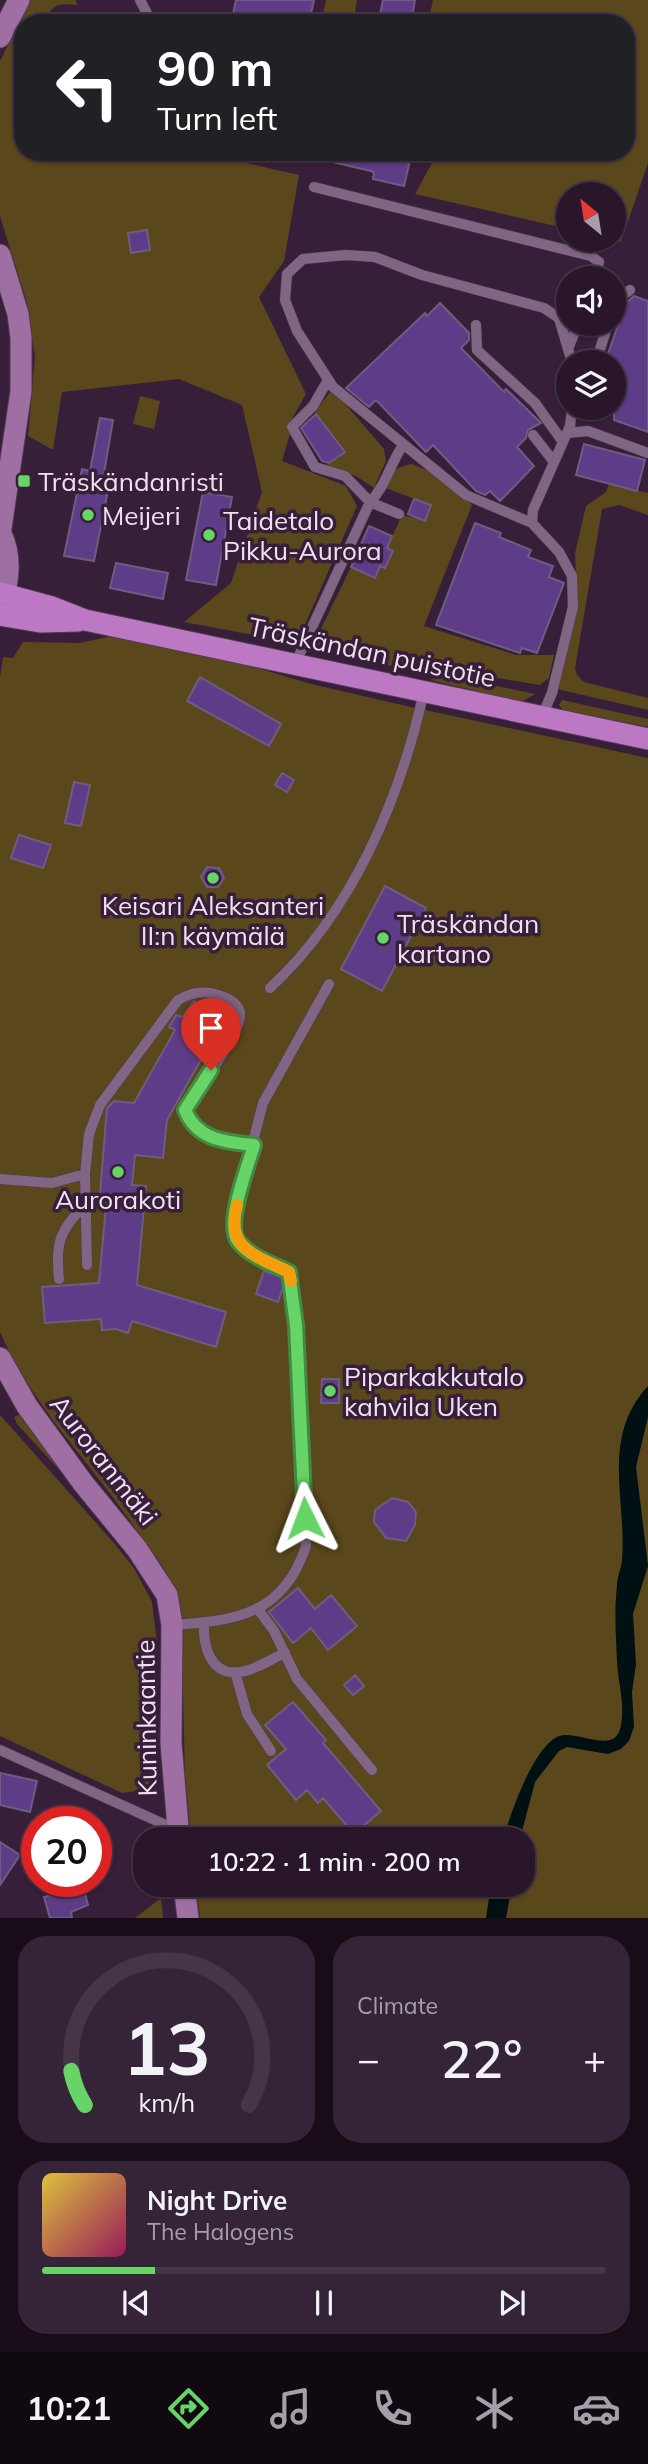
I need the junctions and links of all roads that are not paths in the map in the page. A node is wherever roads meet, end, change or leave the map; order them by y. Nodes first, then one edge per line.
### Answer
1 (19, 0) edge
2 (0, 37) edge
3 (314, 187) dead end
4 (0, 255) edge
5 (598, 266) edge
6 (630, 290) dead end
7 (626, 293) edge
8 (476, 325) dead end
9 (573, 336) edge
10 (568, 349) joint
11 (328, 380) junction
12 (569, 420) edge
13 (533, 435) dead end
14 (565, 438) junction
15 (403, 445) junction
16 (648, 453) edge
17 (554, 462) junction
18 (370, 502) junction
19 (399, 514) dead end
20 (533, 523) junction
21 (0, 535) edge
22 (1, 602) edge
23 (295, 664) junction
24 (424, 691) junction
25 (542, 716) junction
26 (648, 739) edge
27 (329, 984) dead end
28 (270, 988) dead end
29 (254, 1145) junction
30 (85, 1174) junction
31 (0, 1179) edge
32 (86, 1203) junction
33 (88, 1265) dead end
34 (60, 1279) dead end
35 (0, 1357) edge
36 (167, 1595) joint
37 (257, 1608) junction
38 (204, 1623) junction
39 (172, 1625) junction
40 (285, 1653) junction
41 (235, 1672) junction
42 (0, 1750) edge
43 (271, 1751) dead end
44 (372, 1770) dead end
45 (169, 1827) edge
46 (178, 1827) edge
47 (185, 1897) edge
48 (188, 1918) edge

1 - 2 main road
3 - 5 lane
4 - 21 main road
6 - 7 lane
8 - 14 lane
9 - 10 lane
10 - 11 lane
11 - 15 lane
11 - 18 lane
12 - 14 lane
13 - 17 lane
14 - 16 lane
14 - 17 lane
15 - 18 lane
15 - 20 lane
17 - 20 lane
18 - 19 lane
18 - 23 lane
20 - 25 lane
21 - 22 main road
22 - 23 main road, Träskändan puistotie
23 - 24 main road, Träskändan puistotie
24 - 25 main road, Träskändan puistotie
24 - 28 lane
25 - 26 main road, Träskändan puistotie
27 - 29 lane
29 - 30 lane
29 - 37 lane
30 - 31 lane
30 - 32 lane
32 - 33 lane
32 - 34 lane
35 - 36 main road, Auroranmäki
36 - 39 main road, Kuninkaantie
37 - 38 lane
37 - 40 lane
38 - 39 lane
38 - 41 lane
39 - 46 main road, Kuninkaantie
40 - 41 lane
40 - 44 lane
41 - 43 lane
42 - 45 lane
47 - 48 main road

